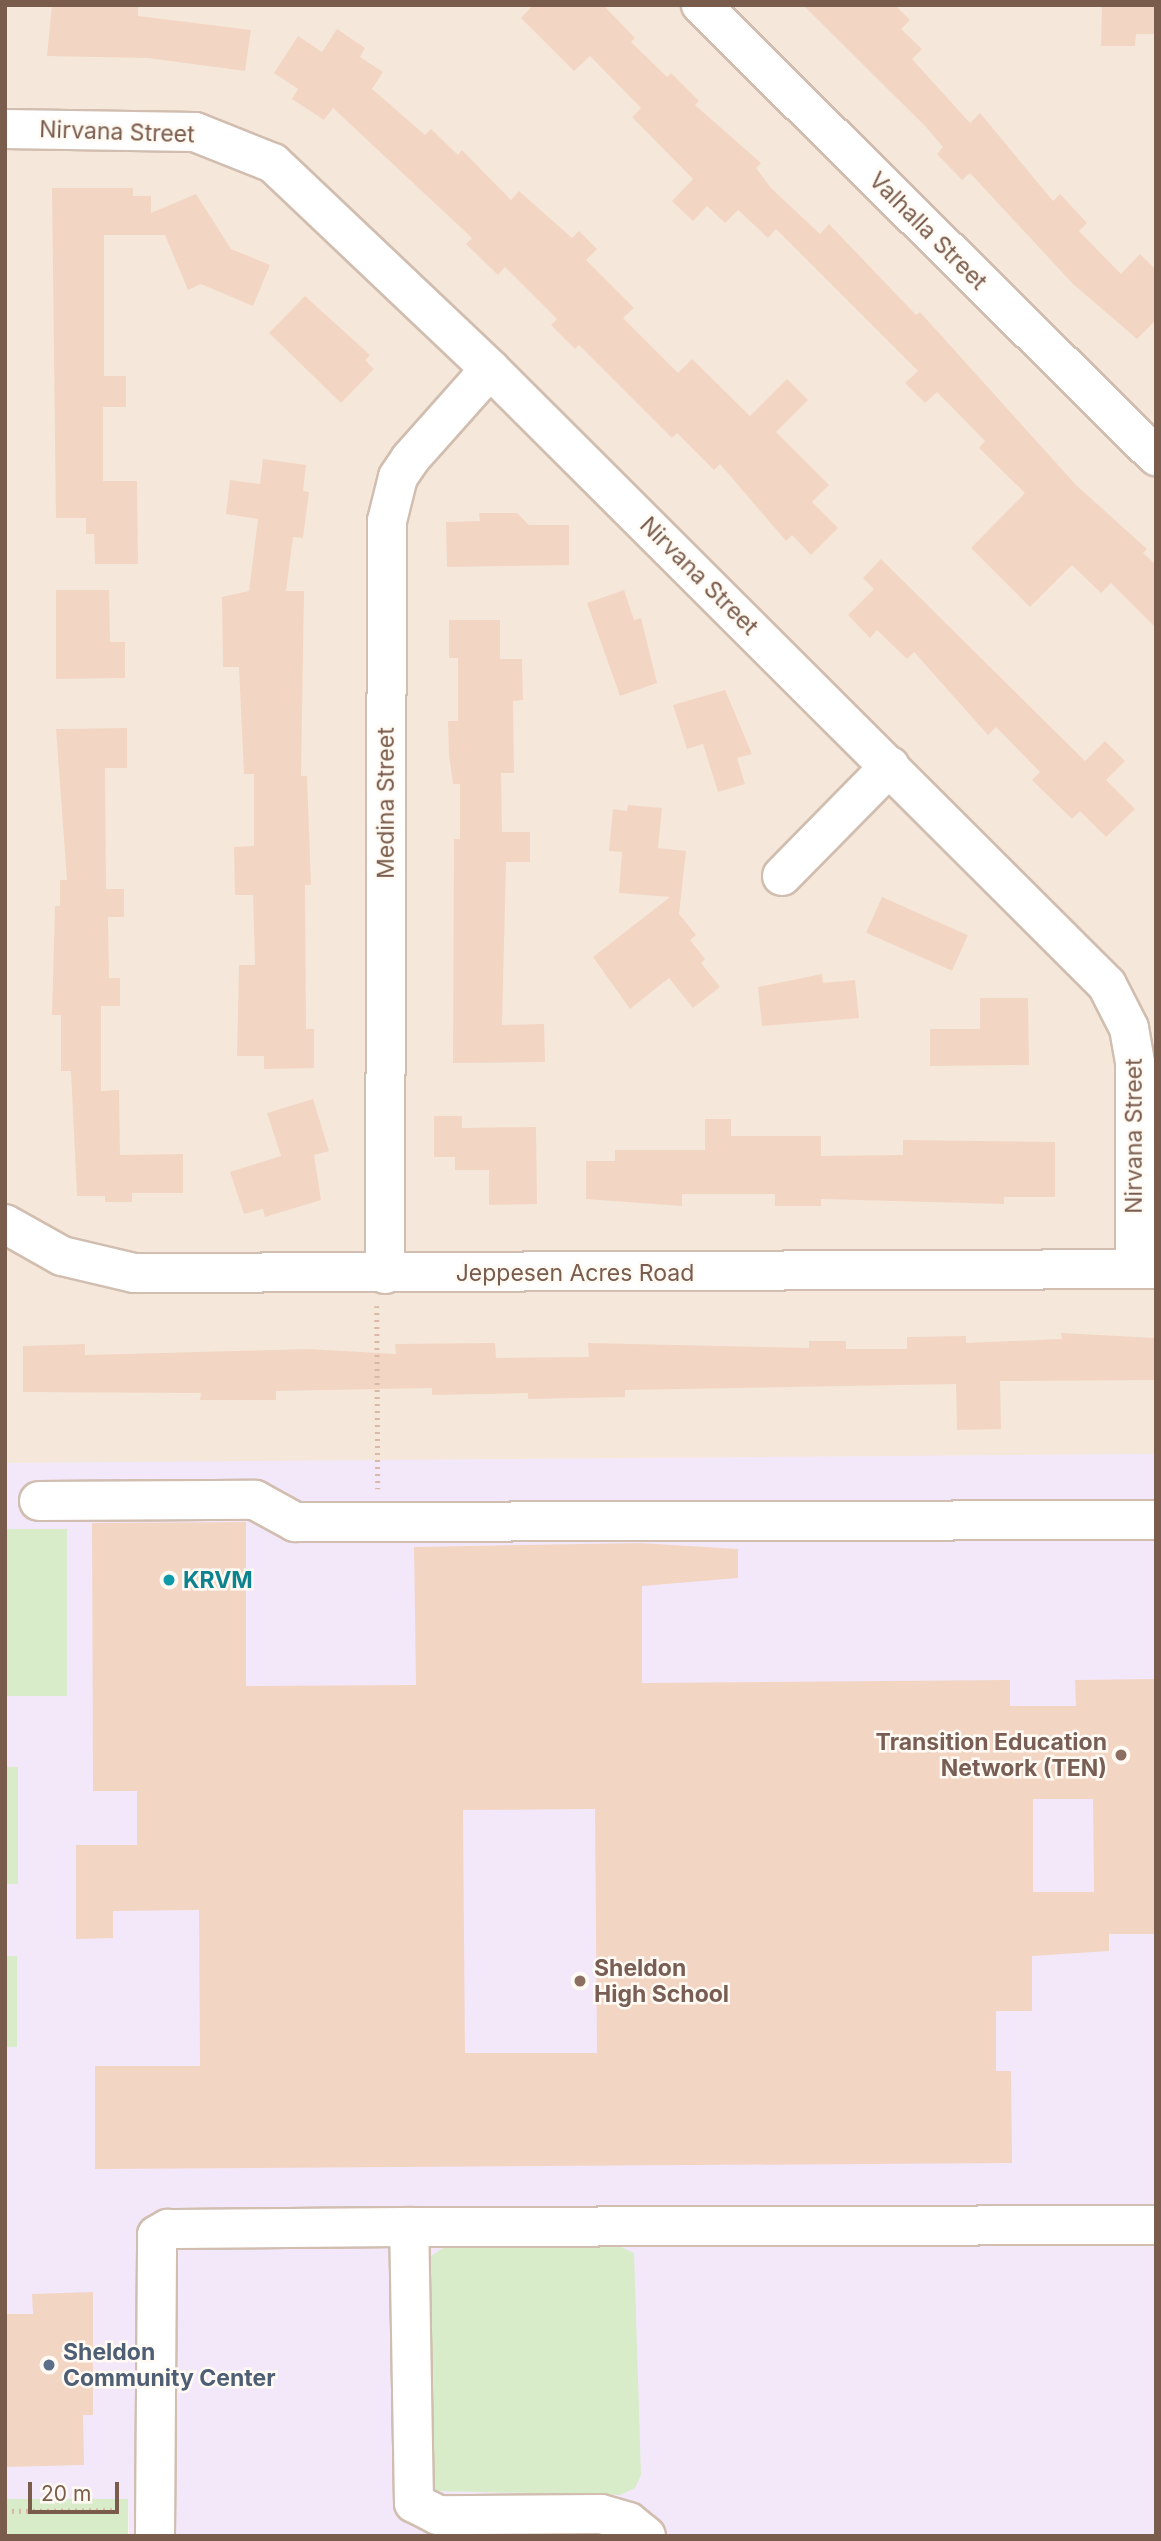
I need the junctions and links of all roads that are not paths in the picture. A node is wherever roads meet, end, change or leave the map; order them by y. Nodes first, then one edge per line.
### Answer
1 (701, 5) edge
2 (5, 129) edge
3 (490, 369) junction
4 (1156, 456) edge
5 (890, 766) junction
6 (782, 876) dead end
7 (5, 1224) edge
8 (1145, 1269) edge
9 (381, 1273) junction
10 (39, 1501) dead end
11 (1156, 1520) edge
12 (1156, 2225) edge
13 (409, 2227) junction
14 (148, 2518) edge
15 (646, 2536) edge

1 - 4 street, Valhalla Street
2 - 3 street, Nirvana Street
3 - 5 street, Nirvana Street
3 - 9 street, Medina Street
5 - 6 street
5 - 8 street, Nirvana Street
7 - 9 street, Jeppesen Acres Road
8 - 9 street, Jeppesen Acres Road
10 - 11 street
12 - 13 street
13 - 14 street
13 - 15 street

